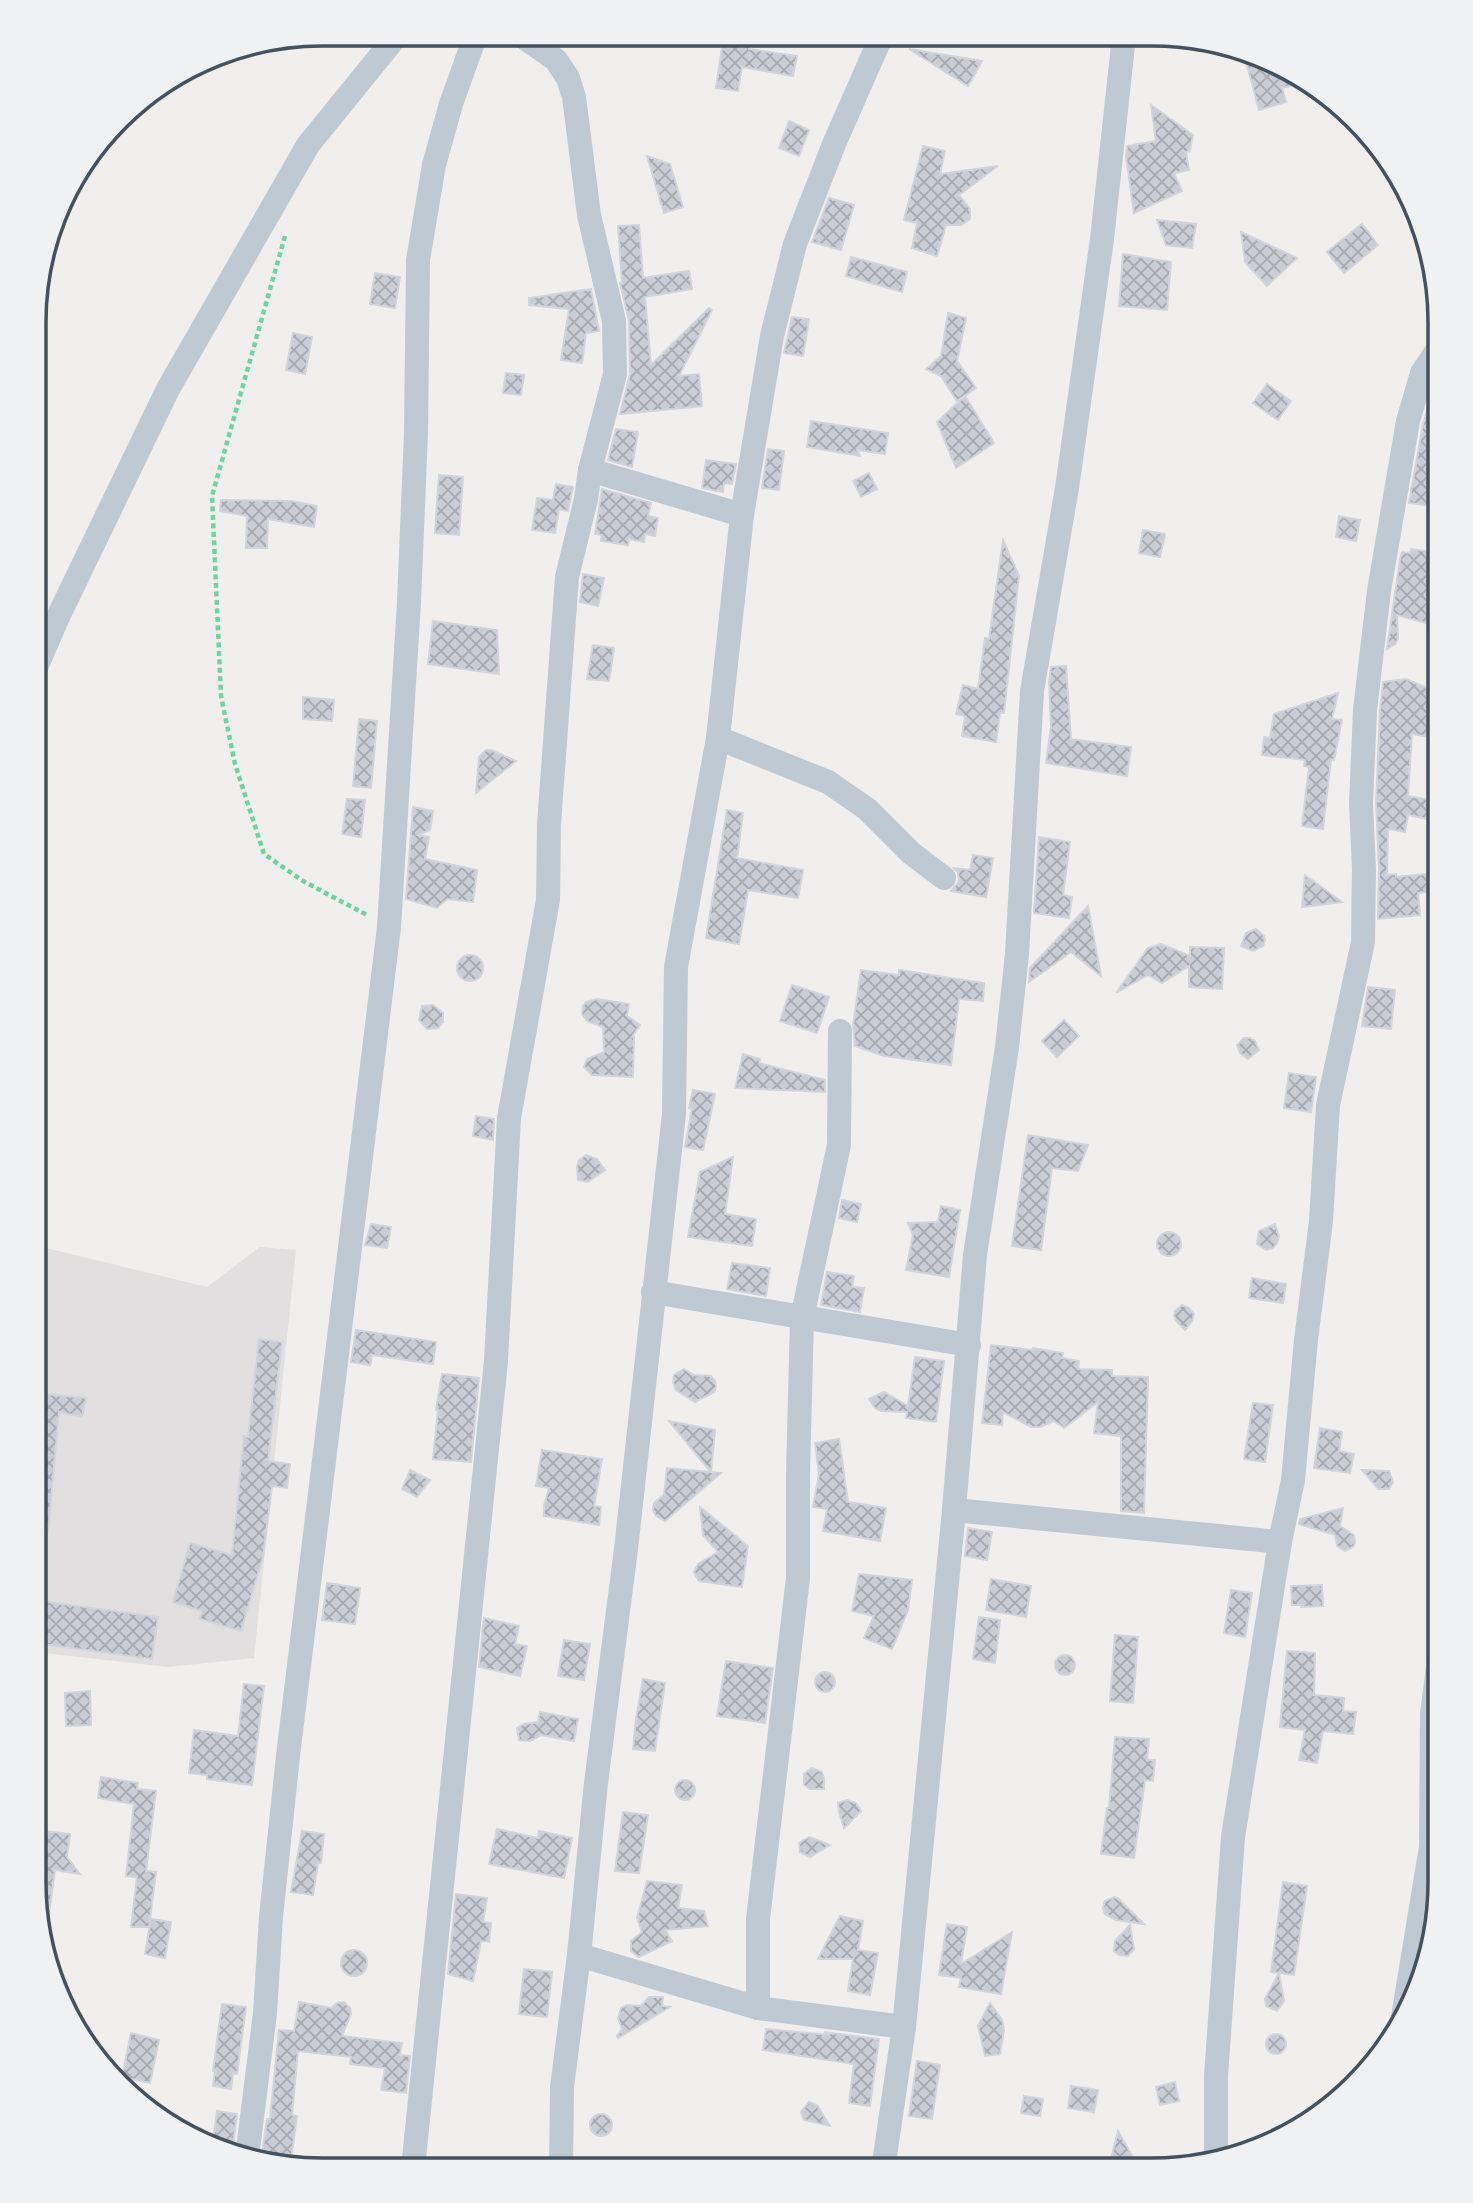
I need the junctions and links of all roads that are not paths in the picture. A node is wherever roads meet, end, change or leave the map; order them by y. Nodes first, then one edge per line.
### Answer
1 (389, 46) edge
2 (472, 46) edge
3 (536, 46) edge
4 (877, 46) edge
5 (1123, 46) edge
6 (1428, 364) edge
7 (590, 470) junction
8 (742, 515) junction
9 (46, 644) edge
10 (718, 738) junction
11 (944, 878) dead end
12 (840, 1031) dead end
13 (653, 1292) junction
14 (802, 1318) junction
15 (969, 1345) junction
16 (954, 1510) junction
17 (1280, 1542) junction
18 (1428, 1865) edge
19 (579, 1955) junction
20 (1409, 1979) edge
21 (758, 2008) junction
22 (904, 2027) junction
23 (248, 2147) edge
24 (1216, 2150) edge
25 (414, 2158) edge
26 (561, 2158) edge
27 (885, 2158) edge

1 - 9 street
2 - 23 street
3 - 7 street
4 - 8 street
5 - 15 street
6 - 17 street
7 - 8 street
7 - 25 street
8 - 10 street
10 - 11 street
10 - 13 street
12 - 14 street
13 - 14 street
13 - 19 street
14 - 15 street
14 - 21 street
15 - 16 street
16 - 17 street
16 - 22 street
17 - 24 street
18 - 20 street
19 - 21 street
19 - 26 street
21 - 22 street
22 - 27 street

